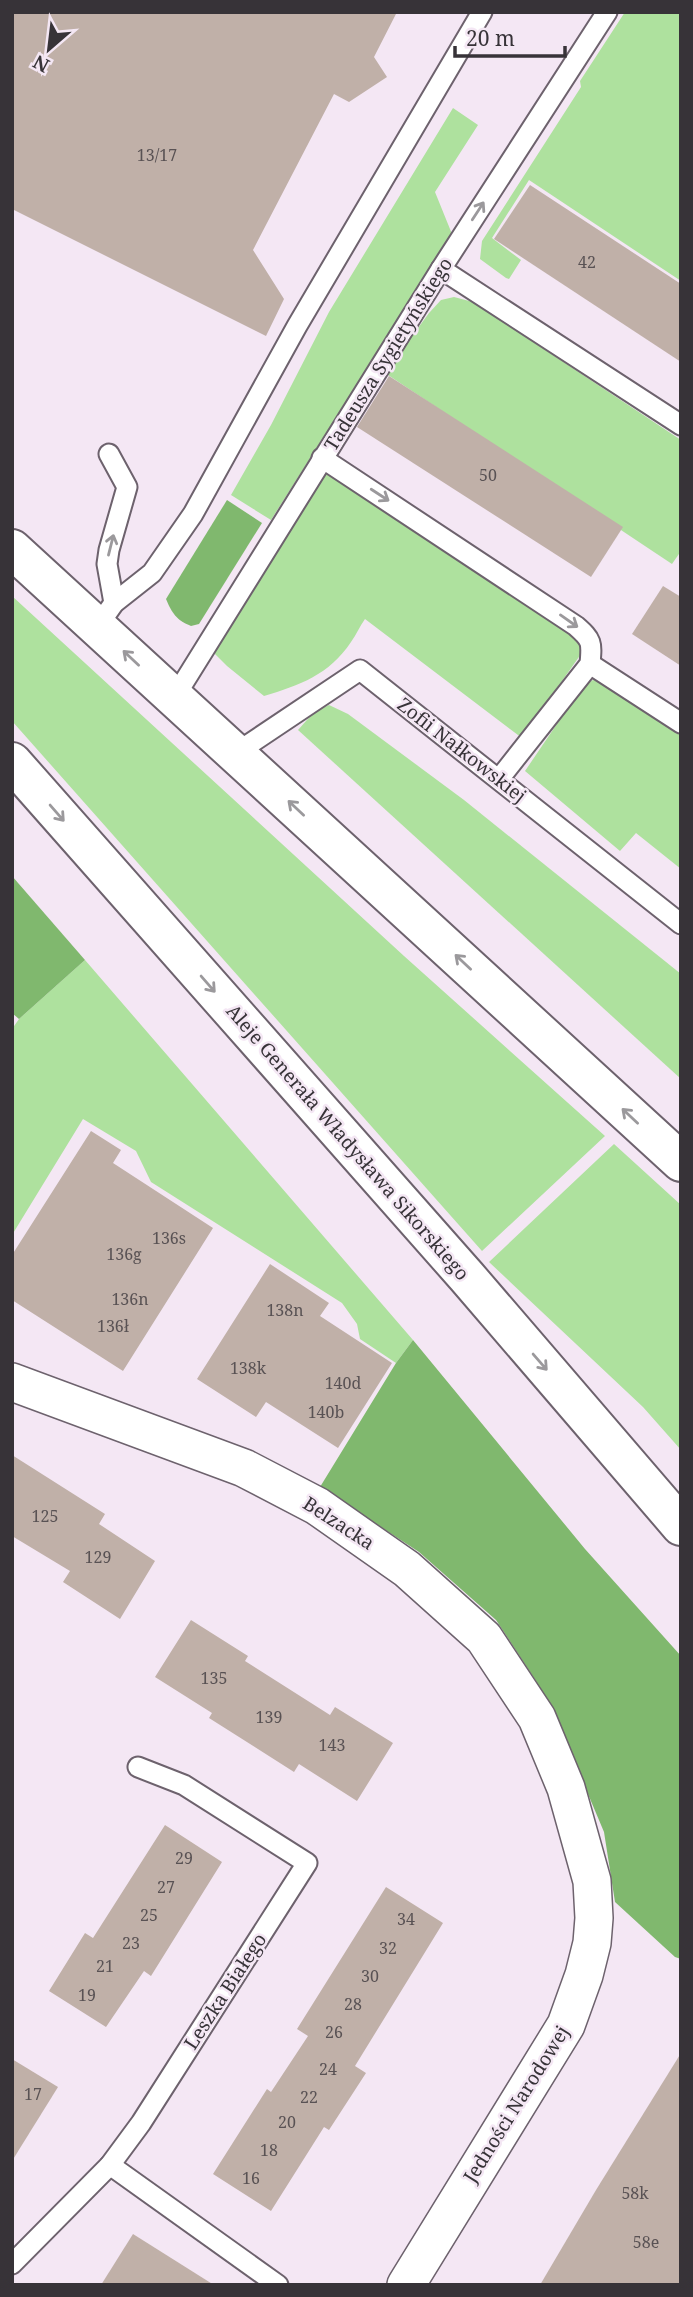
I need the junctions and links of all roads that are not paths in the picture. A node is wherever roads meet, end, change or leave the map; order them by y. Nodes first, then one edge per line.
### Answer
1 (482, 12) edge
2 (607, 12) edge
3 (441, 269) junction
4 (681, 425) edge
5 (109, 454) dead end
6 (323, 458) junction
7 (12, 549) edge
8 (105, 615) junction
9 (590, 664) junction
10 (174, 698) junction
11 (681, 723) edge
12 (236, 753) junction
13 (12, 762) edge
14 (499, 779) junction
15 (681, 924) edge
16 (681, 1162) edge
17 (12, 1382) edge
18 (681, 1526) edge
19 (138, 1767) dead end
20 (566, 1788) joint
21 (110, 2165) junction
22 (12, 2263) edge
23 (278, 2285) edge
24 (406, 2285) edge

1 - 8 lane
3 -> 2 lane, Tadeusza Sygietyńskiego
3 - 4 lane
3 - 6 lane, Tadeusza Sygietyńskiego
8 -> 5 lane
6 -> 9 lane
6 - 10 lane, Tadeusza Sygietyńskiego
7 - 8 main road
10 -> 8 main road
9 - 11 lane
9 - 14 lane
10 - 12 main road
12 - 14 lane, Zofii Nałkowskiej
16 -> 12 main road
13 -> 18 main road, Aleje Generała Władysława Sikorskiego
14 - 15 lane, Zofii Nałkowskiej
17 - 20 street, Belzacka
19 - 21 lane, Leszka Białego
20 - 24 street, Jedności Narodowej
21 - 22 lane, Leszka Białego
21 - 23 lane

